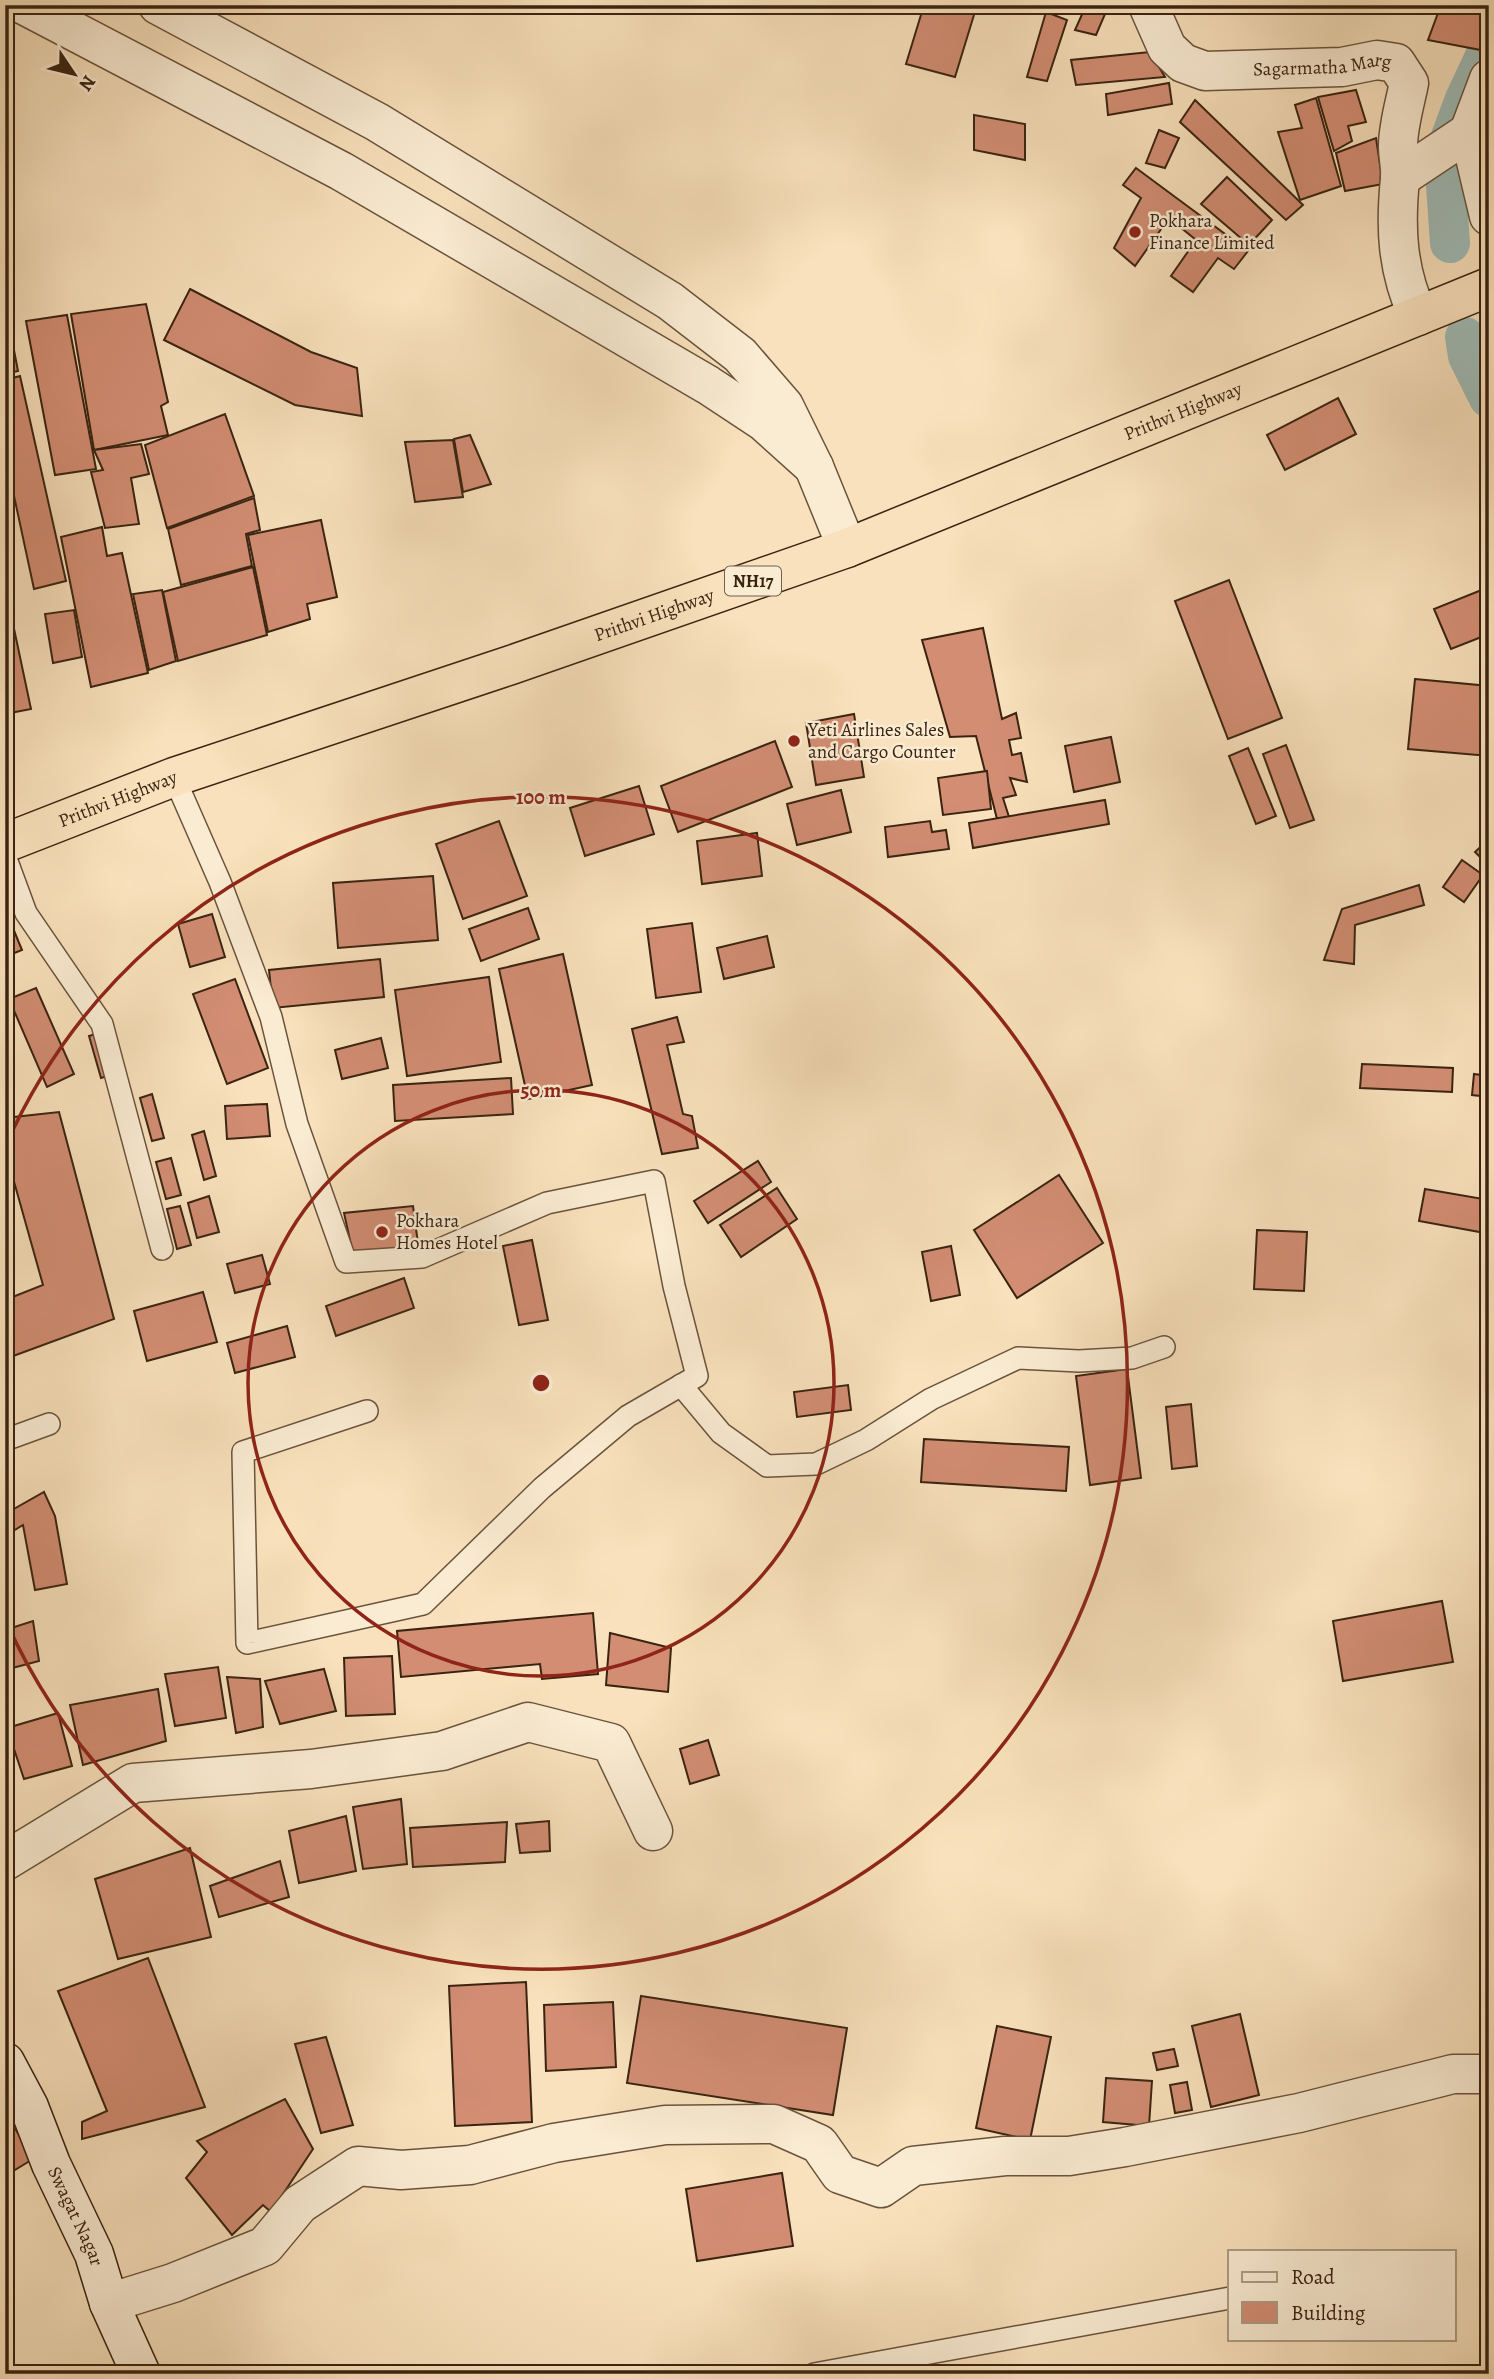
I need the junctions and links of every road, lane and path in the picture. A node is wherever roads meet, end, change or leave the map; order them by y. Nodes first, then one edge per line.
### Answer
1 (24, 5) edge
2 (158, 5) edge
3 (1148, 5) edge
4 (1489, 79) edge
5 (1469, 132) junction
6 (1400, 177) junction
7 (1489, 216) edge
8 (1489, 287) edge
9 (1418, 316) junction
10 (814, 467) junction
11 (848, 548) junction
12 (174, 777) junction
13 (5, 843) edge
14 (5, 856) edge
15 (162, 1249) dead end
16 (1164, 1347) dead end
17 (681, 1385) junction
18 (367, 1410) dead end
19 (49, 1424) dead end
20 (5, 1440) edge
21 (653, 1831) dead end
22 (5, 1861) edge
23 (5, 2062) edge
24 (1489, 2074) edge
25 (1228, 2298) edge
26 (110, 2303) junction
27 (141, 2374) edge
28 (814, 2374) edge

1 - 10 street
2 - 10 street
3 - 6 street, Sagarmatha Marg
4 - 5 street
5 - 6 street
5 - 7 street
6 - 9 street, Sagarmatha Marg
8 - 9 highway, Prithvi Highway / NH17
9 - 11 highway, Prithvi Highway / NH17
10 - 11 street
11 - 12 highway, Prithvi Highway / NH17
12 - 13 highway, Prithvi Highway / NH17
12 - 17 lane
14 - 15 lane
16 - 17 lane
17 - 18 lane
19 - 20 lane
21 - 22 street
23 - 26 street, Swagat Nagar
24 - 26 street
25 - 28 lane
26 - 27 street, Swagat Nagar

